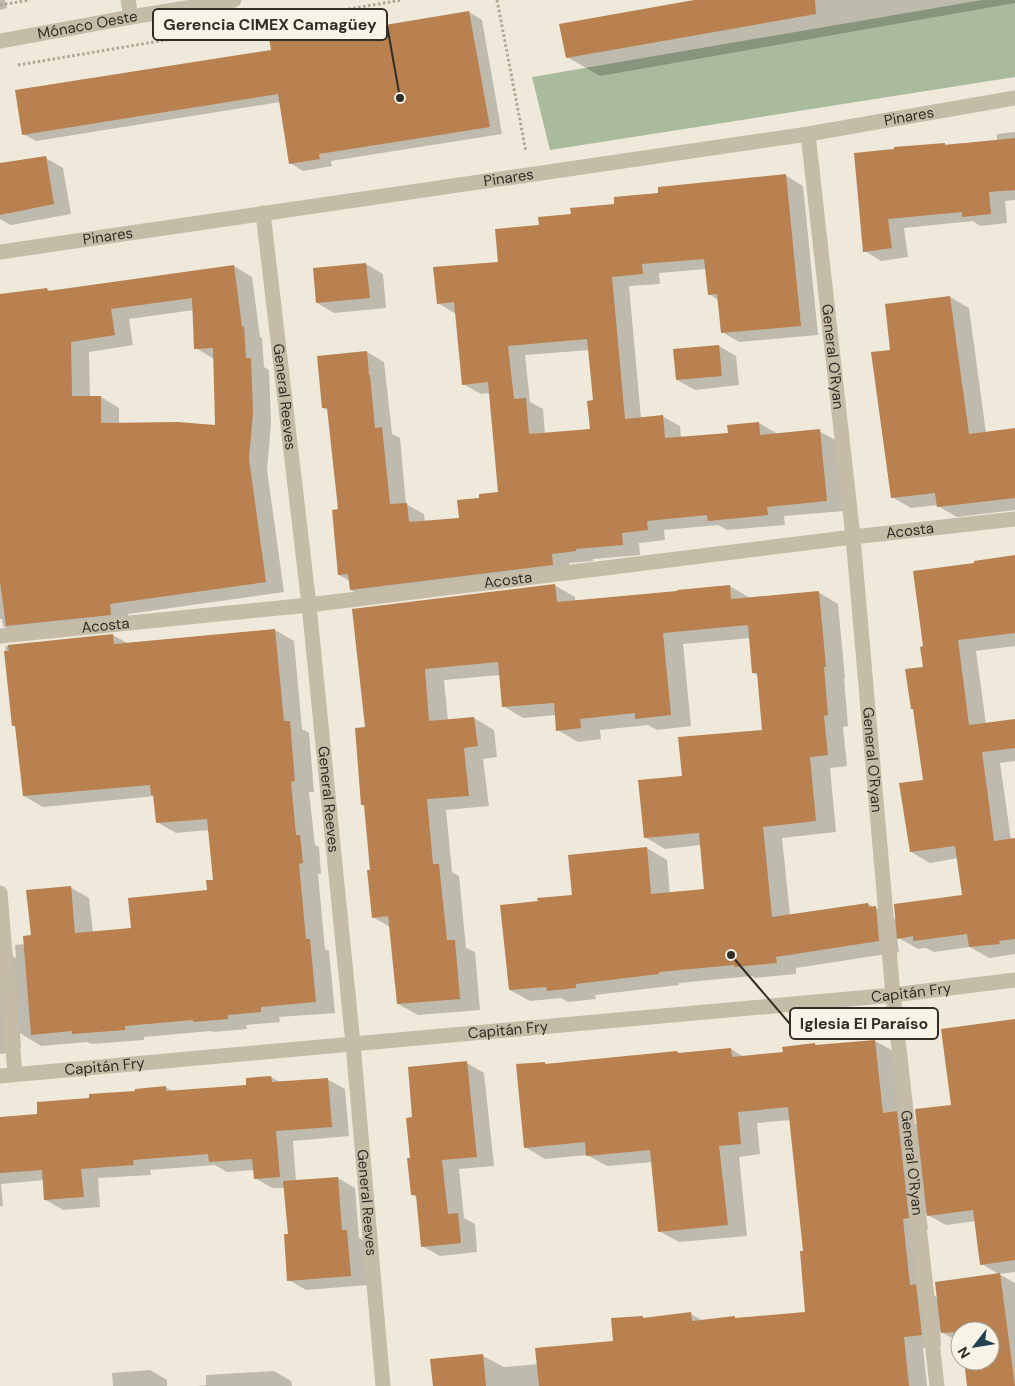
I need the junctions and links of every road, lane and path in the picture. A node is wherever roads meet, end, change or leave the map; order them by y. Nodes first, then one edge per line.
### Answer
1 (30, 0) edge
2 (128, 0) edge
3 (234, 0) edge
4 (402, 0) edge
5 (497, 0) edge
6 (0, 5) edge
7 (130, 17) junction
8 (0, 41) edge
9 (10, 66) dead end
10 (1015, 98) edge
11 (808, 134) junction
12 (530, 175) junction
13 (263, 213) junction
14 (0, 252) edge
15 (1015, 519) edge
16 (853, 537) junction
17 (309, 605) junction
18 (0, 636) edge
19 (0, 893) edge
20 (1015, 980) edge
21 (893, 995) junction
22 (353, 1044) junction
23 (16, 1074) junction
24 (0, 1076) edge
25 (383, 1386) edge
26 (937, 1386) edge

1 - 6 path
2 - 7 street
3 - 7 street, Mónaco Oeste
4 - 9 path
5 - 12 path
7 - 8 street, Mónaco Oeste
10 - 11 street, Pinares
11 - 12 street, Pinares
11 - 16 street, General O'Ryan
12 - 13 street, Pinares
13 - 14 street, Pinares
13 - 17 street, General Reeves
15 - 16 street, Acosta
16 - 17 street, Acosta
16 - 21 street, General O'Ryan
17 - 18 street, Acosta
17 - 22 street, General Reeves
19 - 23 street
20 - 21 street, Capitán Fry
21 - 22 street, Capitán Fry
21 - 26 street, General O'Ryan
22 - 23 street, Capitán Fry
22 - 25 street, General Reeves
23 - 24 street, Capitán Fry

